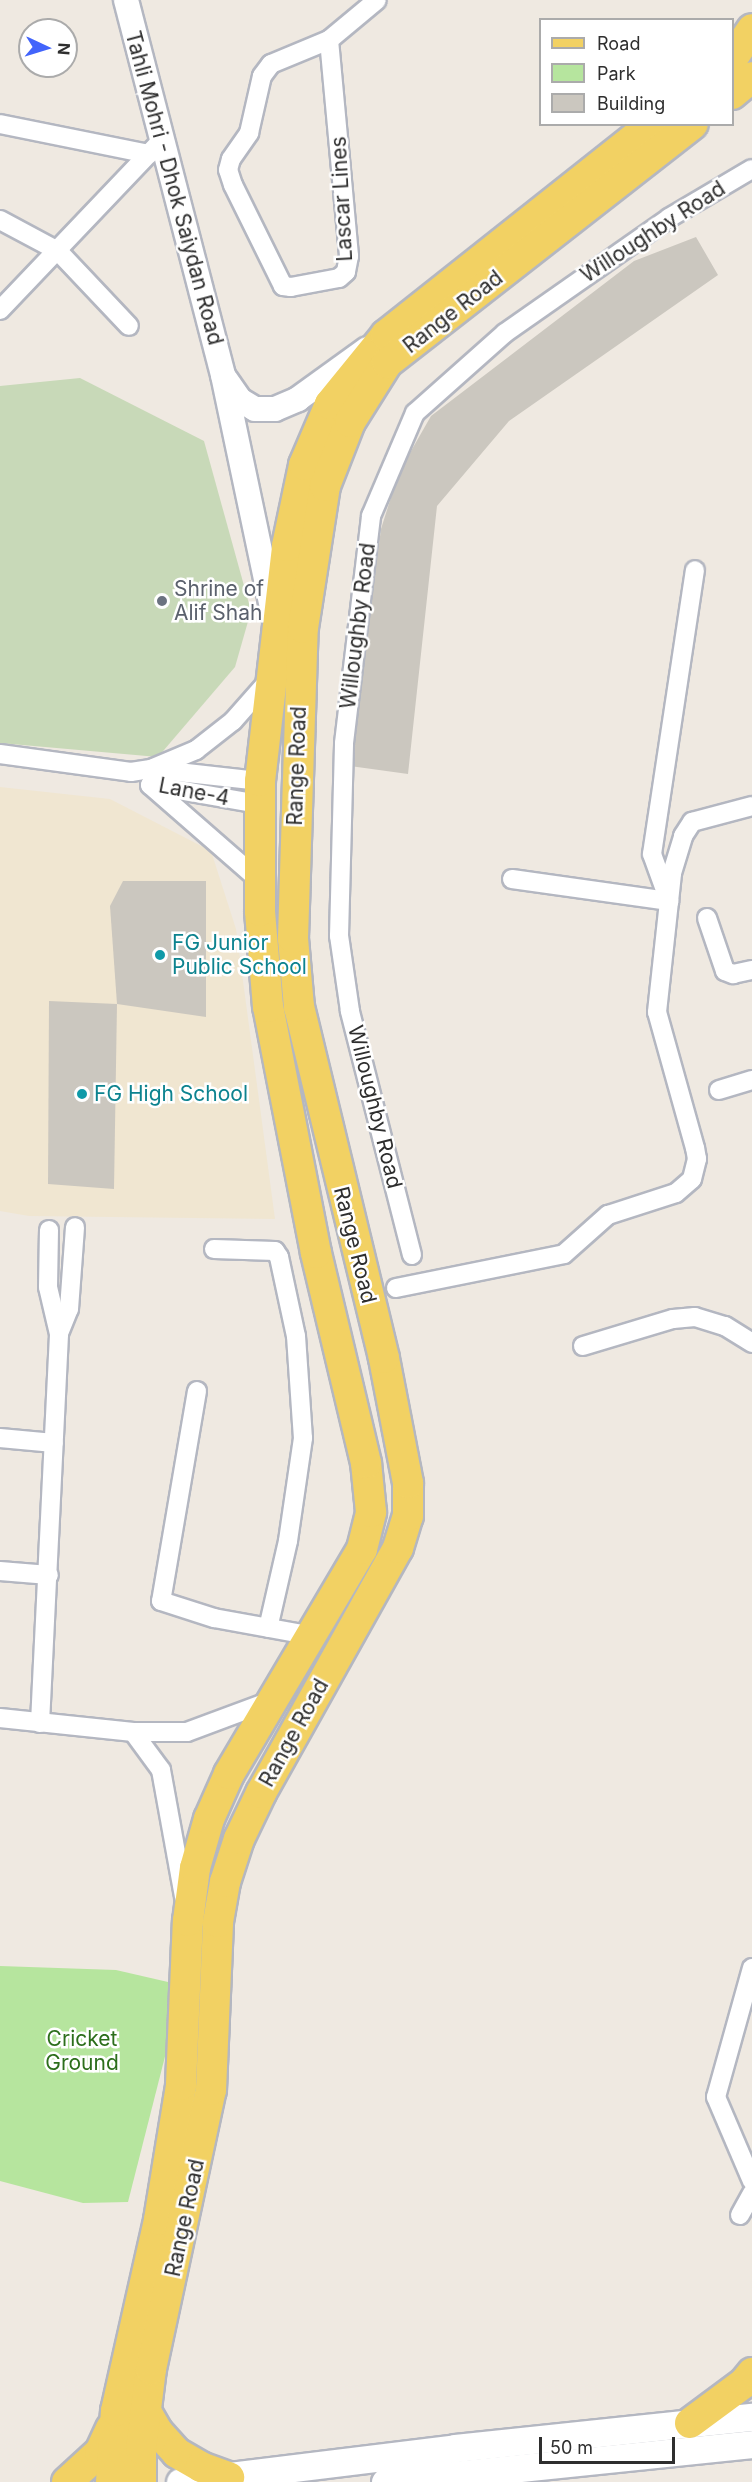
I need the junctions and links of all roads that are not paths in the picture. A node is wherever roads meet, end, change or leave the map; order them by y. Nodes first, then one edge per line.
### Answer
1 (126, 0) edge
2 (377, 0) edge
3 (752, 29) edge
4 (329, 40) junction
5 (734, 55) edge
6 (752, 78) edge
7 (734, 92) edge
8 (0, 124) edge
9 (649, 126) edge
10 (690, 126) edge
11 (155, 147) junction
12 (752, 169) edge
13 (0, 220) edge
14 (58, 251) junction
15 (0, 310) edge
16 (129, 326) dead end
17 (386, 335) junction
18 (223, 375) junction
19 (695, 570) dead end
20 (276, 625) junction
21 (271, 678) junction
22 (0, 754) edge
23 (150, 777) junction
24 (295, 790) junction
25 (259, 791) junction
26 (752, 806) edge
27 (512, 879) dead end
28 (260, 881) junction
29 (669, 901) junction
30 (707, 918) dead end
31 (752, 970) edge
32 (752, 1080) edge
33 (719, 1089) dead end
34 (75, 1227) dead end
35 (48, 1230) dead end
36 (214, 1249) dead end
37 (412, 1256) dead end
38 (396, 1288) dead end
39 (59, 1334) junction
40 (752, 1343) edge
41 (583, 1346) dead end
42 (197, 1391) dead end
43 (0, 1438) edge
44 (54, 1443) junction
45 (0, 1571) edge
46 (49, 1575) junction
47 (268, 1628) junction
48 (308, 1635) junction
49 (274, 1699) junction
50 (0, 1718) edge
51 (40, 1723) junction
52 (133, 1732) junction
53 (188, 1921) junction
54 (752, 1968) edge
55 (752, 2181) edge
56 (752, 2193) edge
57 (740, 2215) dead end
58 (752, 2373) edge
59 (130, 2410) junction
60 (752, 2417) edge
61 (690, 2423) junction
62 (752, 2444) edge
63 (479, 2476) edge
64 (229, 2477) junction
65 (67, 2482) edge
66 (111, 2482) edge
67 (141, 2482) edge
68 (180, 2482) edge
69 (385, 2482) edge

1 - 11 street, Tahli Mohri - Dhok Saiydan Road
2 - 4 street, Lascar Lines
3 - 5 main road
4 - 4 street, Lascar Lines
6 - 7 main road
8 - 11 street
9 - 17 main road
10 - 24 main road, Range Road
11 - 14 street
11 - 18 street, Tahli Mohri - Dhok Saiydan Road
12 - 37 street, Willoughby Road
13 - 14 street
14 - 15 street
14 - 16 street
17 - 18 street
17 - 20 main road
18 - 20 street, Tahli Mohri - Dhok Saiydan Road
19 - 29 street
20 - 21 main road
21 - 23 street
21 - 25 main road
22 - 23 street, Lane-4
23 - 25 street, Lane-4
23 - 28 street
24 - 25 street, Lane-4
24 - 59 main road, Range Road
25 - 28 main road
26 - 29 street
27 - 29 street
28 - 48 main road
29 - 38 street
30 - 31 street
32 - 33 street
34 - 39 street
35 - 39 street
36 - 47 street
39 - 44 street
40 - 41 street
42 - 47 street
43 - 44 street
44 - 46 street
45 - 46 street
46 - 51 street
47 - 48 street
48 - 49 main road
49 - 52 street
49 - 53 main road
50 - 51 street
51 - 52 street
52 - 53 street
53 - 59 main road
54 - 55 street
56 - 57 street
58 - 61 main road
59 - 64 main road
59 - 65 main road
59 - 66 main road
59 - 67 main road, Range Road
60 - 61 main road
61 - 64 main road
62 - 63 main road
63 - 69 main road
64 - 68 main road

